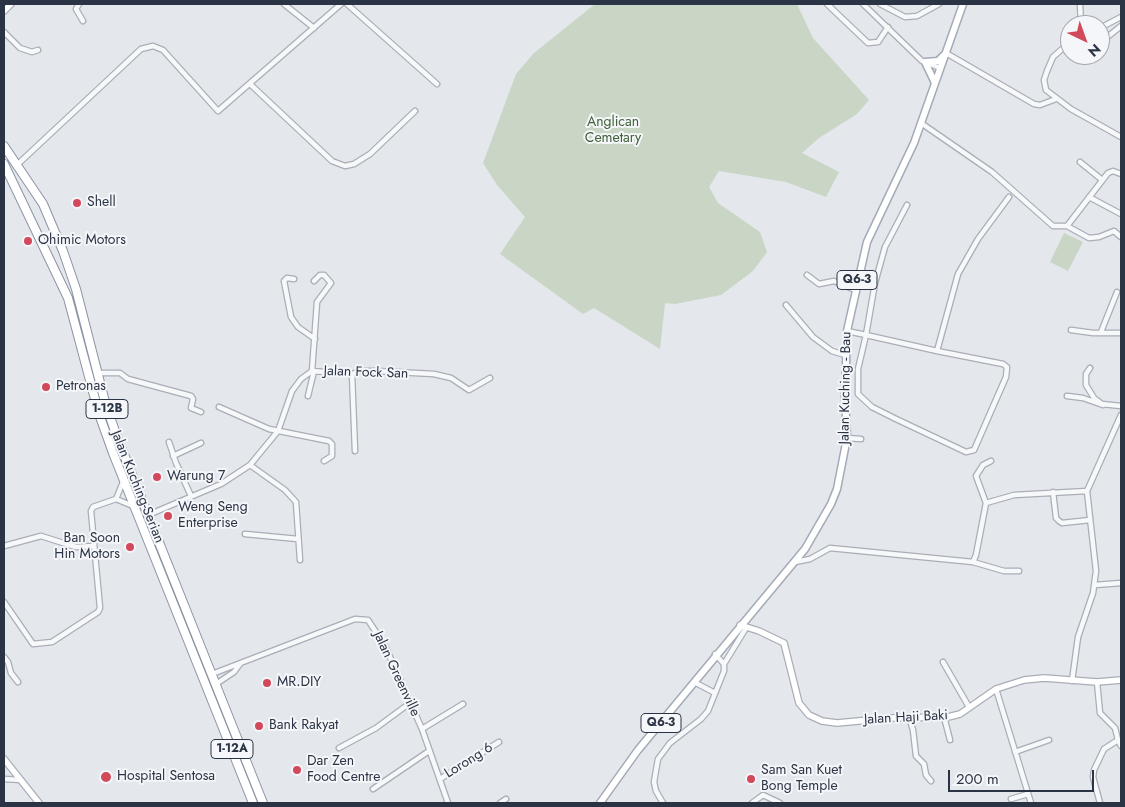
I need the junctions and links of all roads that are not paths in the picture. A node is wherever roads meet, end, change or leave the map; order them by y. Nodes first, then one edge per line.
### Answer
1 (11, 4) edge
2 (80, 4) edge
3 (284, 4) edge
4 (341, 4) edge
5 (347, 4) edge
6 (827, 4) edge
7 (863, 4) edge
8 (880, 4) edge
9 (938, 4) edge
10 (963, 4) edge
11 (4, 11) edge
12 (1121, 16) edge
13 (82, 21) dead end
14 (1110, 22) edge
15 (1121, 26) edge
16 (888, 27) junction
17 (314, 28) junction
18 (4, 32) edge
19 (1110, 35) edge
20 (38, 50) dead end
21 (1060, 51) edge
22 (946, 52) junction
23 (925, 62) junction
24 (940, 68) junction
25 (935, 83) junction
26 (250, 84) junction
27 (437, 84) dead end
28 (1056, 99) junction
29 (415, 111) dead end
30 (921, 123) junction
31 (1121, 137) edge
32 (4, 146) edge
33 (1080, 162) dead end
34 (4, 164) edge
35 (18, 164) junction
36 (1121, 174) edge
37 (1101, 179) junction
38 (1009, 197) dead end
39 (1089, 197) junction
40 (907, 205) dead end
41 (1121, 214) edge
42 (1067, 226) junction
43 (1121, 237) edge
44 (807, 275) dead end
45 (294, 279) dead end
46 (314, 281) dead end
47 (854, 290) junction
48 (1117, 292) dead end
49 (786, 305) dead end
50 (1071, 330) dead end
51 (847, 331) junction
52 (1101, 332) junction
53 (1121, 333) edge
54 (866, 335) junction
55 (315, 339) junction
56 (937, 351) junction
57 (846, 355) junction
58 (1090, 368) dead end
59 (313, 371) junction
60 (98, 373) junction
61 (352, 374) junction
62 (490, 378) dead end
63 (308, 396) dead end
64 (1067, 396) dead end
65 (1112, 405) junction
66 (1121, 406) edge
67 (218, 407) dead end
68 (201, 412) dead end
69 (1121, 415) edge
70 (1114, 430) junction
71 (278, 431) junction
72 (1121, 432) edge
73 (847, 438) junction
74 (861, 439) dead end
75 (169, 442) dead end
76 (201, 443) dead end
77 (355, 451) dead end
78 (174, 456) junction
79 (324, 461) dead end
80 (991, 461) dead end
81 (250, 465) junction
82 (124, 481) junction
83 (1087, 491) junction
84 (1053, 492) junction
85 (191, 496) junction
86 (116, 499) junction
87 (986, 503) junction
88 (134, 507) junction
89 (148, 515) junction
90 (1090, 520) junction
91 (244, 534) dead end
92 (298, 539) junction
93 (4, 546) edge
94 (93, 546) junction
95 (300, 560) dead end
96 (794, 562) junction
97 (973, 562) junction
98 (1019, 571) dead end
99 (1121, 584) edge
100 (1094, 586) junction
101 (4, 602) edge
102 (743, 626) junction
103 (715, 654) junction
104 (4, 657) edge
105 (943, 662) dead end
106 (240, 664) junction
107 (724, 664) junction
108 (212, 674) junction
109 (1121, 680) edge
110 (1072, 681) junction
111 (18, 682) dead end
112 (694, 682) junction
113 (1097, 682) junction
114 (216, 684) junction
115 (996, 689) junction
116 (715, 693) junction
117 (410, 703) junction
118 (463, 704) dead end
119 (969, 707) junction
120 (909, 717) junction
121 (944, 717) junction
122 (422, 729) junction
123 (950, 740) dead end
124 (1049, 740) dead end
125 (1118, 740) junction
126 (499, 742) dead end
127 (1121, 746) edge
128 (339, 748) dead end
129 (429, 751) junction
130 (1015, 752) junction
131 (4, 759) edge
132 (4, 778) edge
133 (254, 778) junction
134 (20, 780) junction
135 (440, 780) junction
136 (931, 781) dead end
137 (244, 783) junction
138 (373, 789) dead end
139 (1028, 794) junction
140 (1010, 799) dead end
141 (506, 800) dead end
142 (39, 803) edge
143 (248, 803) edge
144 (253, 803) edge
145 (263, 803) edge
146 (268, 803) edge
147 (448, 803) edge
148 (500, 803) edge
149 (600, 803) edge
150 (663, 803) edge
151 (752, 803) edge
152 (780, 803) edge
153 (1031, 803) edge
154 (1100, 803) edge

1 - 11 street
2 - 13 street
3 - 17 street
4 - 17 street
5 - 27 street
6 - 16 street
7 - 16 street
8 - 9 street
10 - 22 main road, Jalan Kuching - Bau / Q6-3
12 - 14 street
15 - 19 street
16 - 23 street
17 - 26 street
18 - 20 street
21 - 28 street
22 - 23 main road
22 - 24 main road, Jalan Kuching - Bau / Q6-3
22 - 28 street
23 - 24 street
23 - 25 main road
24 - 25 main road, Jalan Kuching - Bau / Q6-3
25 - 30 main road, Jalan Kuching - Bau / Q6-3
26 - 29 street
26 - 35 street
28 - 31 street
30 - 42 street
30 - 47 main road, Jalan Kuching - Bau / Q6-3
32 - 35 highway, Jalan Kuching-Serian / 1-12B
33 - 37 street
34 - 82 highway, Jalan Kuching-Serian / 1-12A
35 - 60 highway, Jalan Kuching-Serian / 1-12B
36 - 37 street
37 - 39 street
38 - 56 street
39 - 41 street
39 - 42 street
40 - 54 street
42 - 43 street
44 - 47 street
45 - 55 street
46 - 55 street
47 - 51 main road, Jalan Kuching - Bau / Q6-3
48 - 52 street
49 - 57 street
50 - 52 street
51 - 54 street
51 - 57 main road, Jalan Kuching - Bau / Q6-3
52 - 53 street
54 - 56 street
54 - 56 street
55 - 59 street
57 - 73 main road, Jalan Kuching - Bau / Q6-3
58 - 65 street
59 - 61 street, Jalan Fock San
59 - 63 street
59 - 71 street, Jalan Fock San
60 - 68 street
60 - 89 highway, Jalan Kuching-Serian / 1-12B
61 - 62 street, Jalan Fock San
61 - 77 street
64 - 65 street
65 - 66 street
67 - 71 street
69 - 70 street
70 - 72 street
70 - 83 street
71 - 79 street
71 - 81 street, Jalan Fock San
73 - 74 street
73 - 96 main road, Jalan Kuching - Bau / Q6-3
75 - 78 street
76 - 78 street
78 - 85 street
80 - 87 street
81 - 85 street, Jalan Fock San
81 - 92 street
82 - 86 street
82 - 88 highway, Jalan Kuching-Serian / 1-12A
83 - 84 street
83 - 90 street
84 - 87 street
84 - 90 street
85 - 89 street, Jalan Fock San
86 - 88 street
86 - 94 street
87 - 97 street
88 - 137 highway, Jalan Kuching-Serian / 1-12A
89 - 108 highway, Jalan Kuching-Serian / 1-12B
90 - 100 street
91 - 92 street
92 - 95 street
93 - 94 street
94 - 101 street
96 - 97 street
96 - 102 main road, Jalan Kuching - Bau / Q6-3
97 - 98 street
99 - 100 street
100 - 110 street
102 - 103 main road, Jalan Kuching - Bau / Q6-3
102 - 107 street
102 - 120 street, Jalan Haji Baki
103 - 107 street
103 - 112 main road, Jalan Kuching - Bau / Q6-3
104 - 111 street
105 - 119 street
106 - 108 street, Jalan Greenville
106 - 114 street, Jalan Greenville
106 - 117 street, Jalan Greenville
107 - 116 street
108 - 114 highway, Jalan Kuching-Serian / 1-12B
109 - 113 street, Jalan Haji Baki
110 - 113 street, Jalan Haji Baki
110 - 115 street, Jalan Haji Baki
112 - 116 street
112 - 149 main road, Jalan Kuching - Bau / Q6-3
113 - 125 street
114 - 133 highway, Jalan Kuching-Serian / 1-12B
115 - 119 street, Jalan Haji Baki
115 - 130 street
116 - 150 street
117 - 122 street, Jalan Greenville
117 - 128 street
118 - 122 street
119 - 121 street, Jalan Haji Baki
120 - 121 street, Jalan Haji Baki
120 - 136 street
121 - 123 street
122 - 129 street, Jalan Greenville
124 - 130 street
125 - 127 street
125 - 154 street
126 - 135 street, Lorong 6
129 - 135 street, Jalan Greenville
129 - 138 street
130 - 139 street
131 - 134 street
132 - 134 street
133 - 145 highway, Jalan Kuching-Serian / 1-12B
133 - 146 highway
134 - 142 street
135 - 147 street, Jalan Greenville
137 - 143 highway
137 - 144 highway, Jalan Kuching-Serian / 1-12A
139 - 140 street
139 - 153 street
141 - 148 street
151 - 152 street

